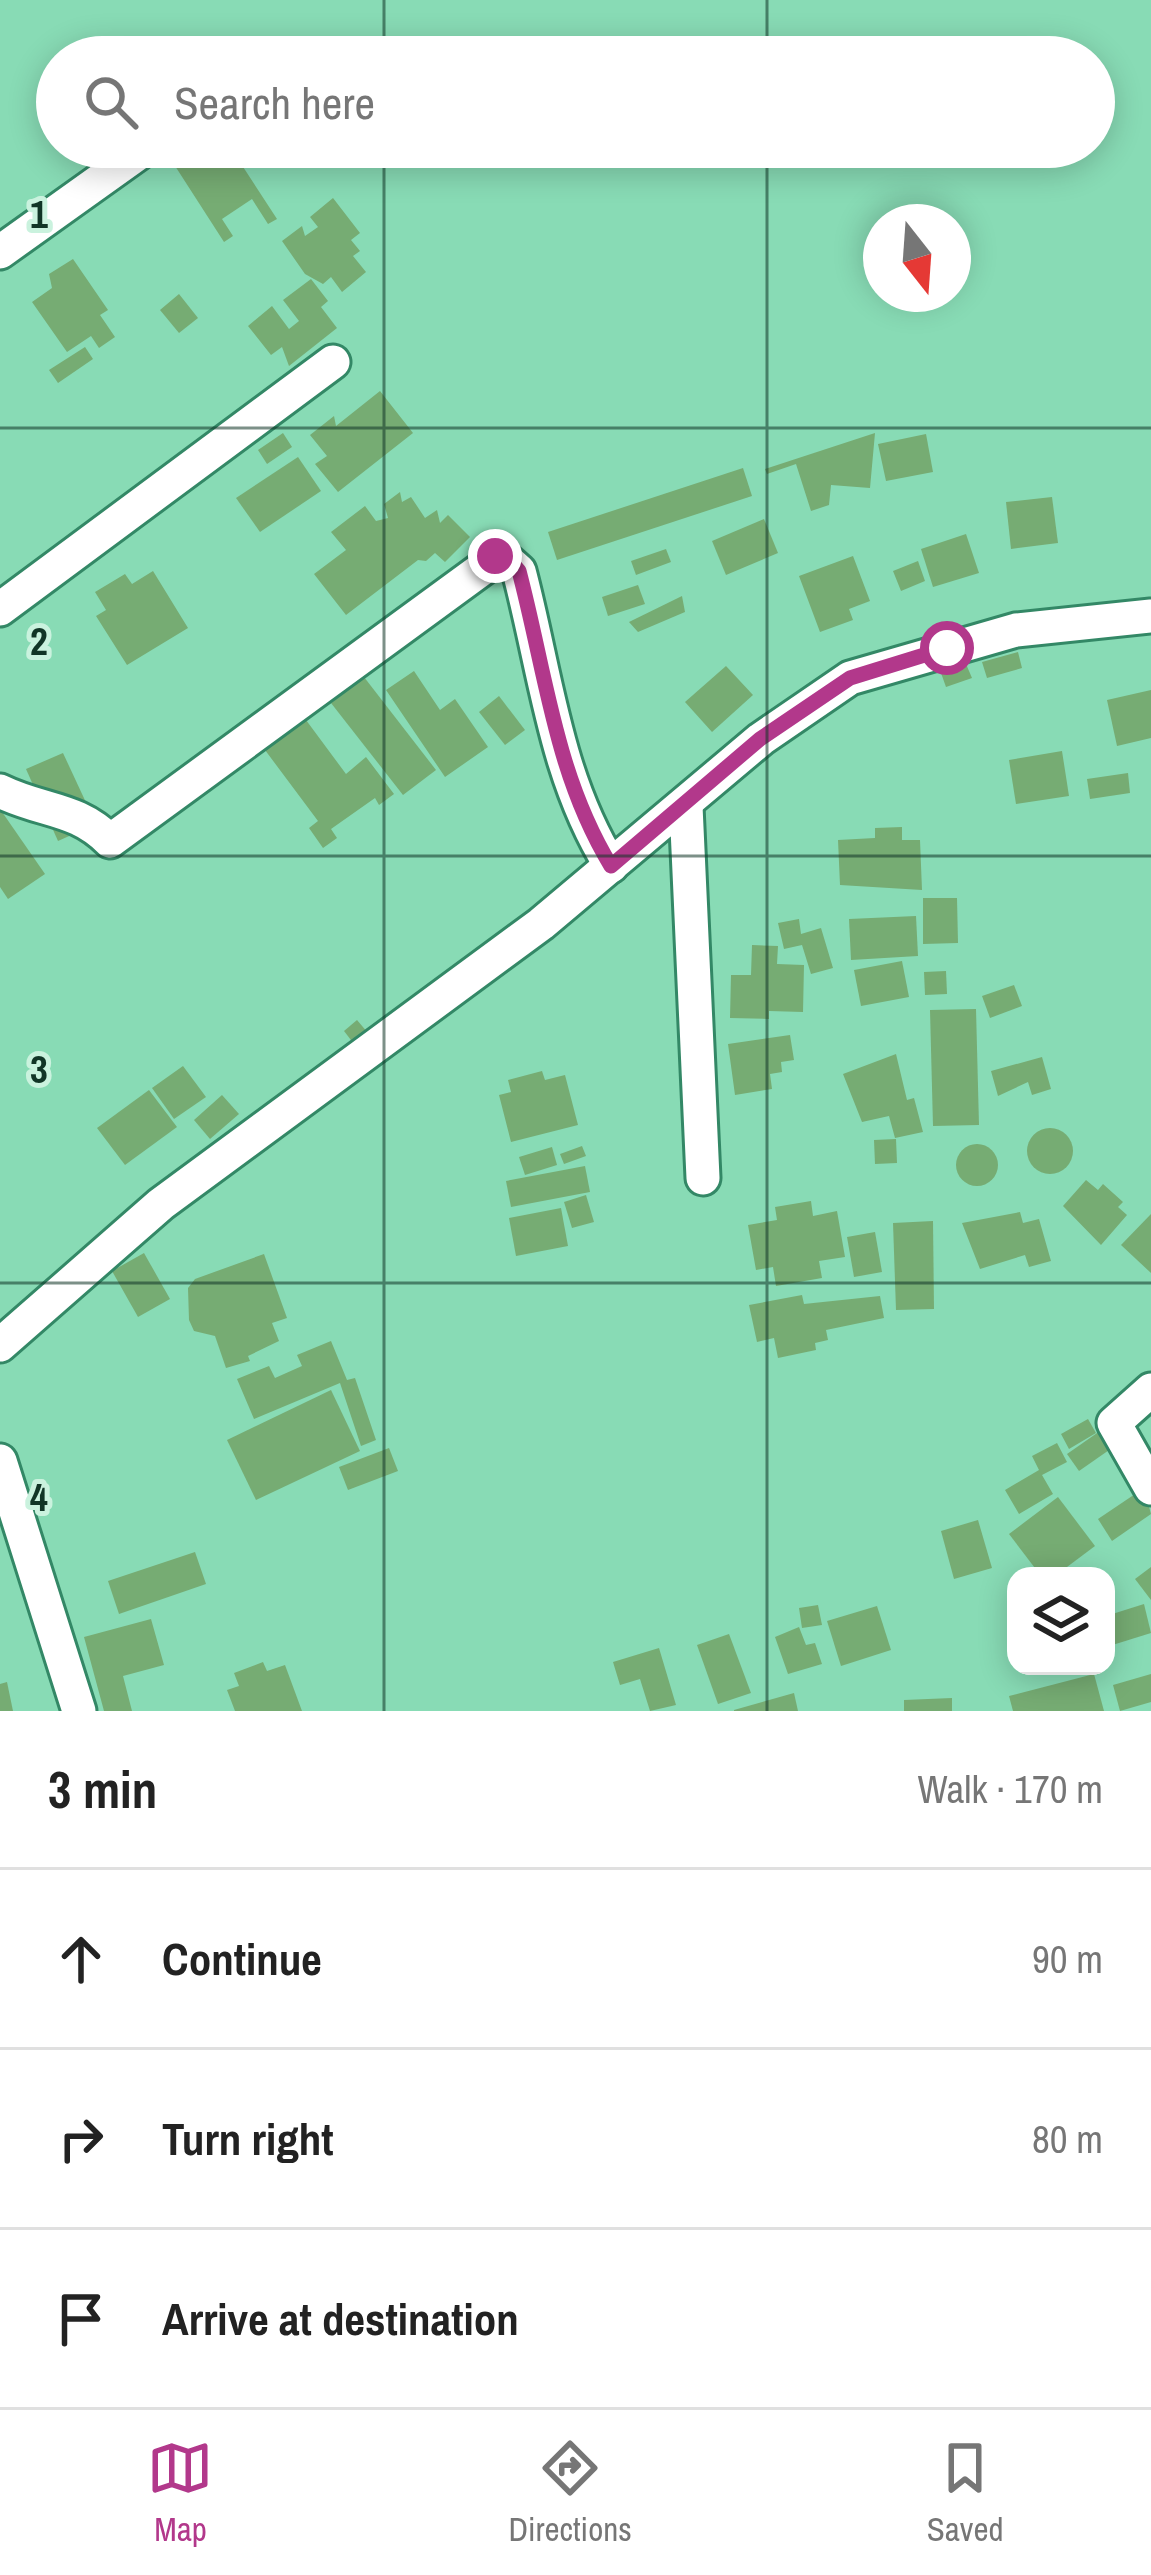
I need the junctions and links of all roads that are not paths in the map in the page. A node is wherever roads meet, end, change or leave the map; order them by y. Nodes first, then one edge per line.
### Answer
1 (118, 168) edge
2 (0, 252) edge
3 (333, 362) dead end
4 (0, 609) edge
5 (1151, 616) edge
6 (0, 791) edge
7 (686, 806) junction
8 (611, 866) junction
9 (703, 1178) dead end
10 (0, 1345) edge
11 (1151, 1390) edge
12 (0, 1461) edge
13 (1151, 1488) edge
14 (79, 1711) edge

1 - 2 street
3 - 4 street
5 - 7 street
6 - 8 street
7 - 8 street
7 - 9 street
8 - 10 street
11 - 13 street
12 - 14 street

